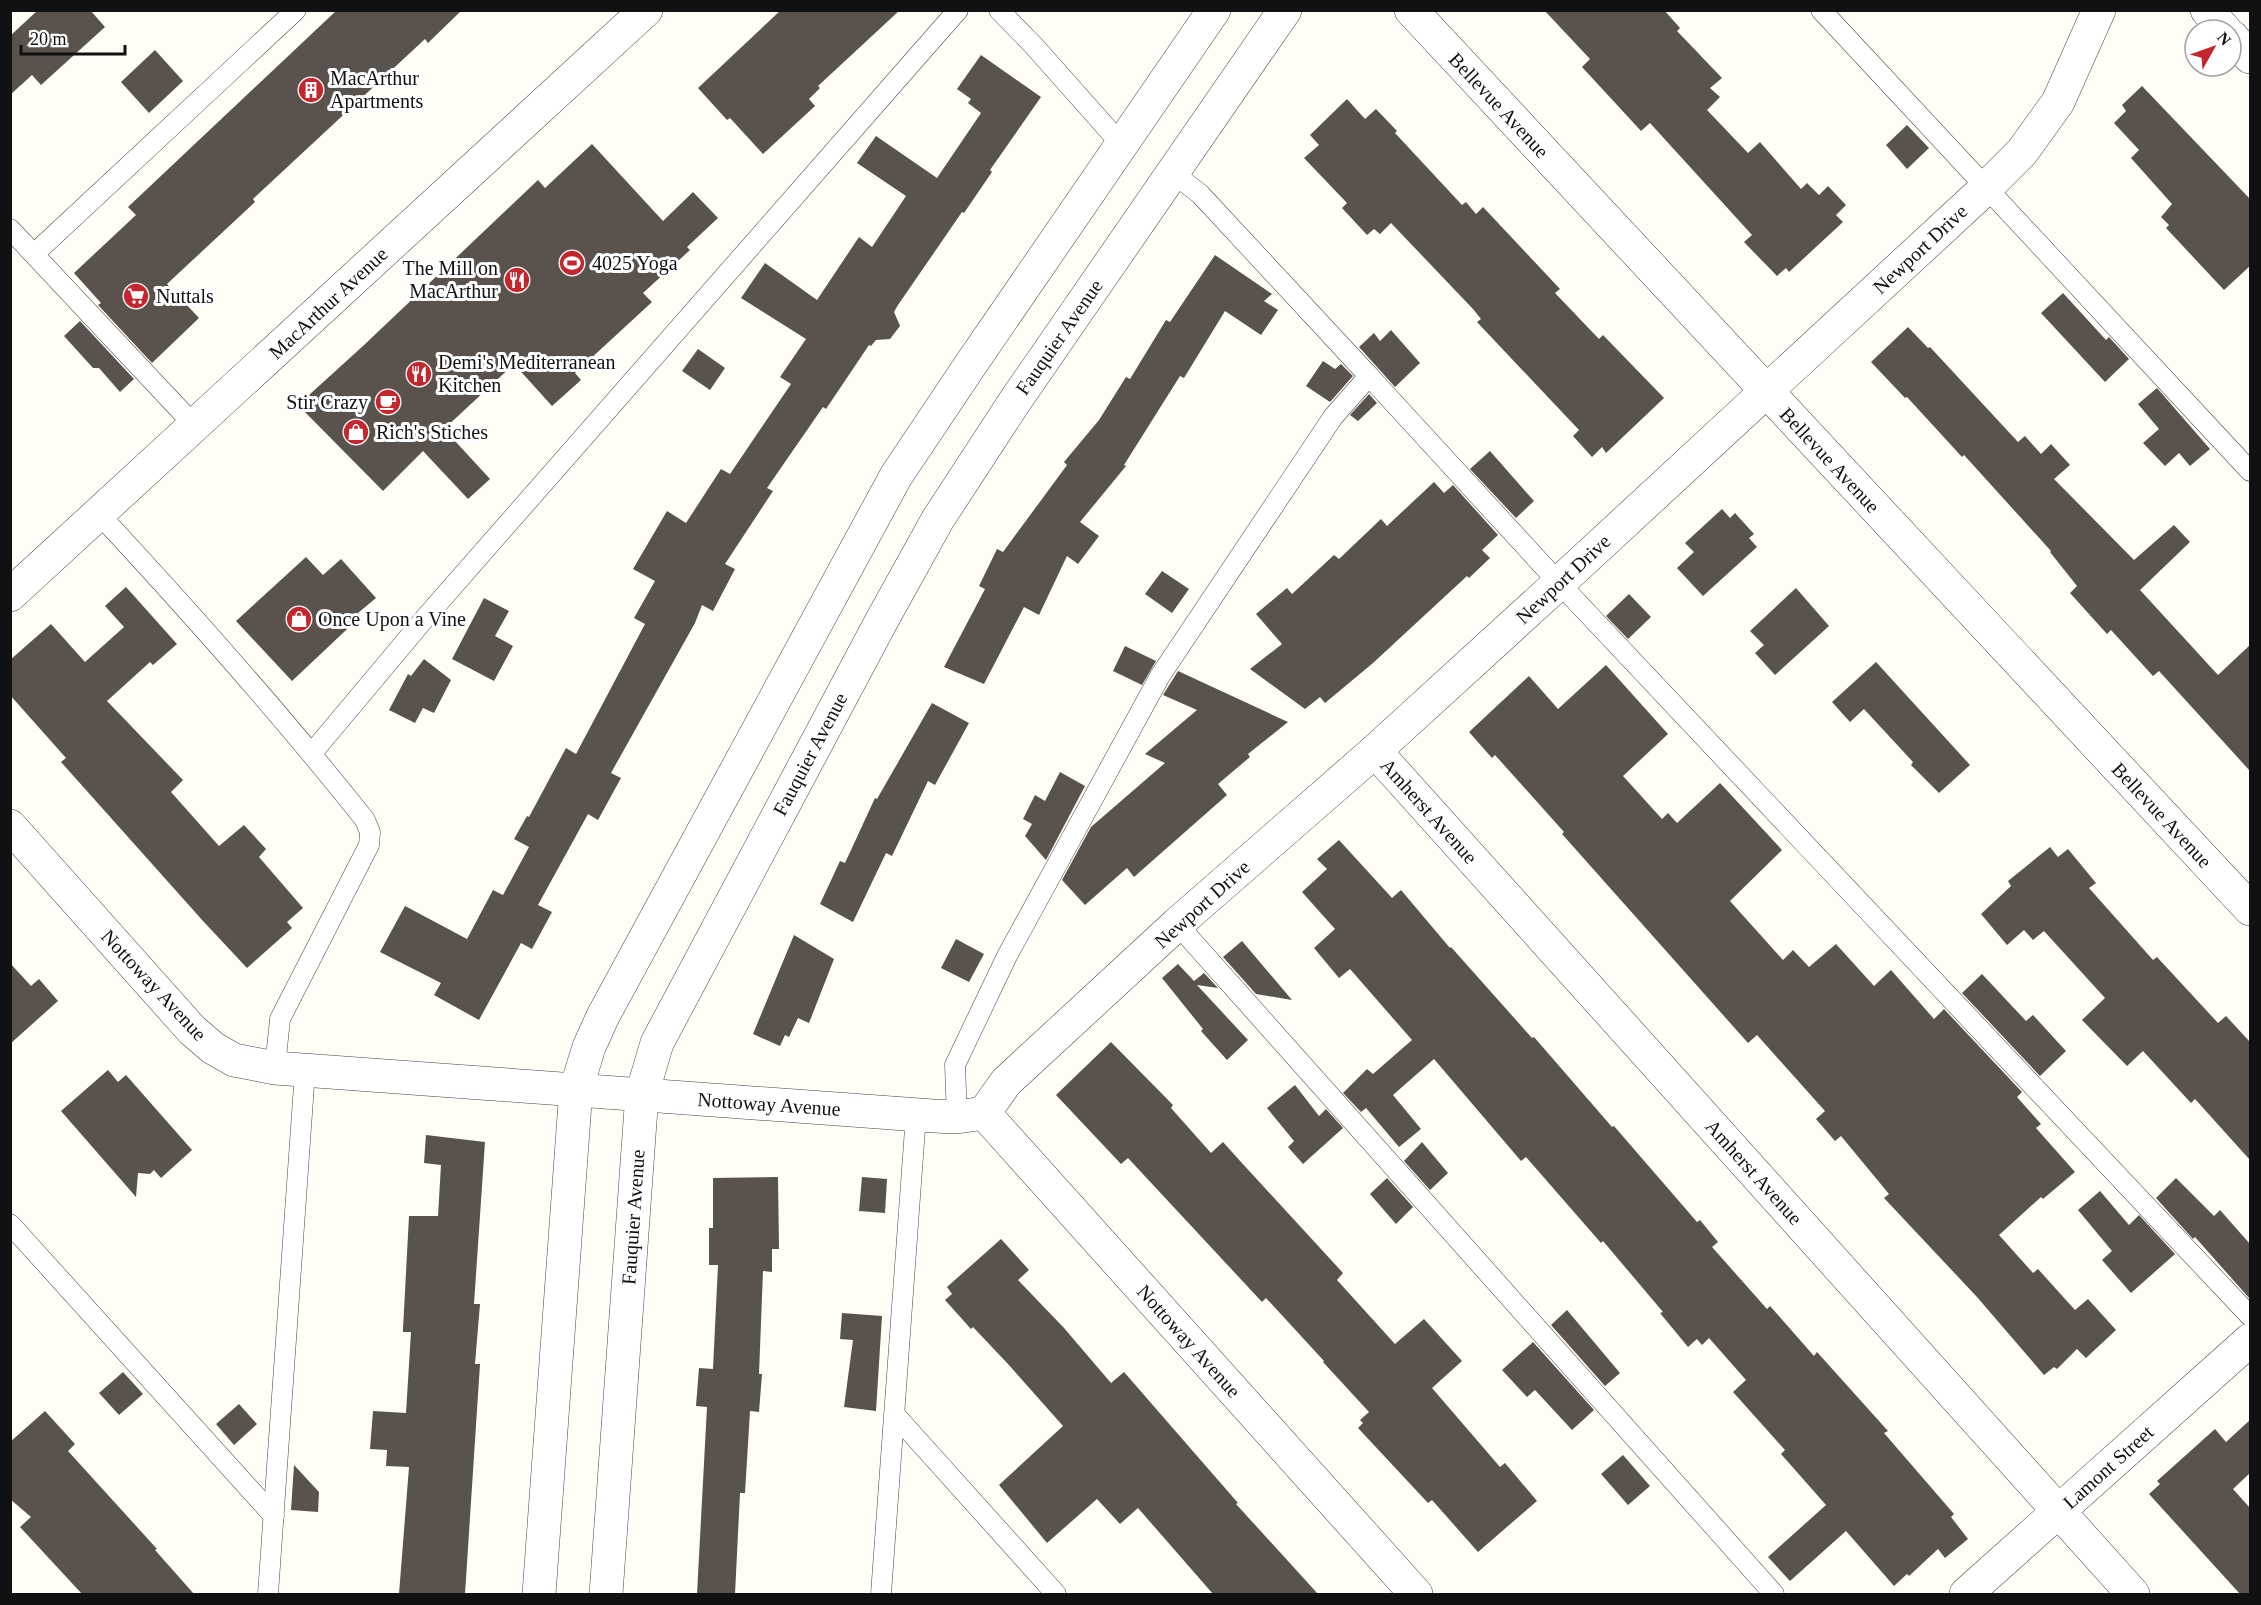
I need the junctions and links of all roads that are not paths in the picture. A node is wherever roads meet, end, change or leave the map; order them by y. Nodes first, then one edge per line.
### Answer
1 (296, 10) edge
2 (645, 10) edge
3 (958, 10) edge
4 (999, 10) edge
5 (1214, 10) edge
6 (1285, 10) edge
7 (1411, 10) edge
8 (1821, 10) edge
9 (2100, 10) edge
10 (1121, 144) junction
11 (1173, 173) junction
12 (1986, 188) junction
13 (10, 229) edge
14 (34, 254) junction
15 (1369, 376) junction
16 (1766, 391) junction
17 (195, 426) junction
18 (2250, 471) edge
19 (99, 514) junction
20 (1559, 583) junction
21 (10, 595) edge
22 (1375, 751) junction
23 (312, 753) junction
24 (10, 826) edge
25 (2250, 909) edge
26 (1177, 924) junction
27 (290, 1070) junction
28 (576, 1089) junction
29 (642, 1094) junction
30 (916, 1114) junction
31 (970, 1115) junction
32 (10, 1224) edge
33 (2250, 1316) edge
34 (2250, 1340) edge
35 (896, 1416) junction
36 (2059, 1512) junction
37 (274, 1516) junction
38 (268, 1594) edge
39 (539, 1594) edge
40 (606, 1594) edge
41 (881, 1594) edge
42 (1056, 1594) edge
43 (1416, 1594) edge
44 (1774, 1594) edge
45 (1966, 1594) edge
46 (2133, 1594) edge

1 - 14 lane
2 - 17 street, MacArthur Avenue
3 - 23 lane
4 - 10 lane
5 - 10 street
6 - 11 street, Fauquier Avenue
7 - 16 street, Bellevue Avenue
8 - 12 lane
9 - 12 street, Newport Drive
10 - 28 street
11 - 15 lane
11 - 29 street, Fauquier Avenue
12 - 16 street, Newport Drive
12 - 18 lane
13 - 14 lane
14 - 17 lane
15 - 20 lane
15 - 31 lane
16 - 20 street, Newport Drive
16 - 25 street, Bellevue Avenue
17 - 19 street, MacArthur Avenue
19 - 21 street, MacArthur Avenue
19 - 23 lane
20 - 22 street, Newport Drive
20 - 33 lane
22 - 26 street, Newport Drive
22 - 36 street, Amherst Avenue
23 - 27 lane
24 - 27 street, Nottoway Avenue
26 - 31 street, Newport Drive
26 - 44 lane
27 - 28 street, Nottoway Avenue
27 - 37 lane
28 - 29 street, Nottoway Avenue
28 - 39 street
29 - 30 street, Nottoway Avenue
29 - 40 street, Fauquier Avenue
30 - 31 street, Nottoway Avenue
30 - 35 lane
31 - 43 street, Nottoway Avenue
32 - 37 lane
34 - 36 street, Lamont Street
35 - 41 lane
35 - 42 lane
36 - 45 street, Lamont Street
36 - 46 street, Amherst Avenue
37 - 38 lane

